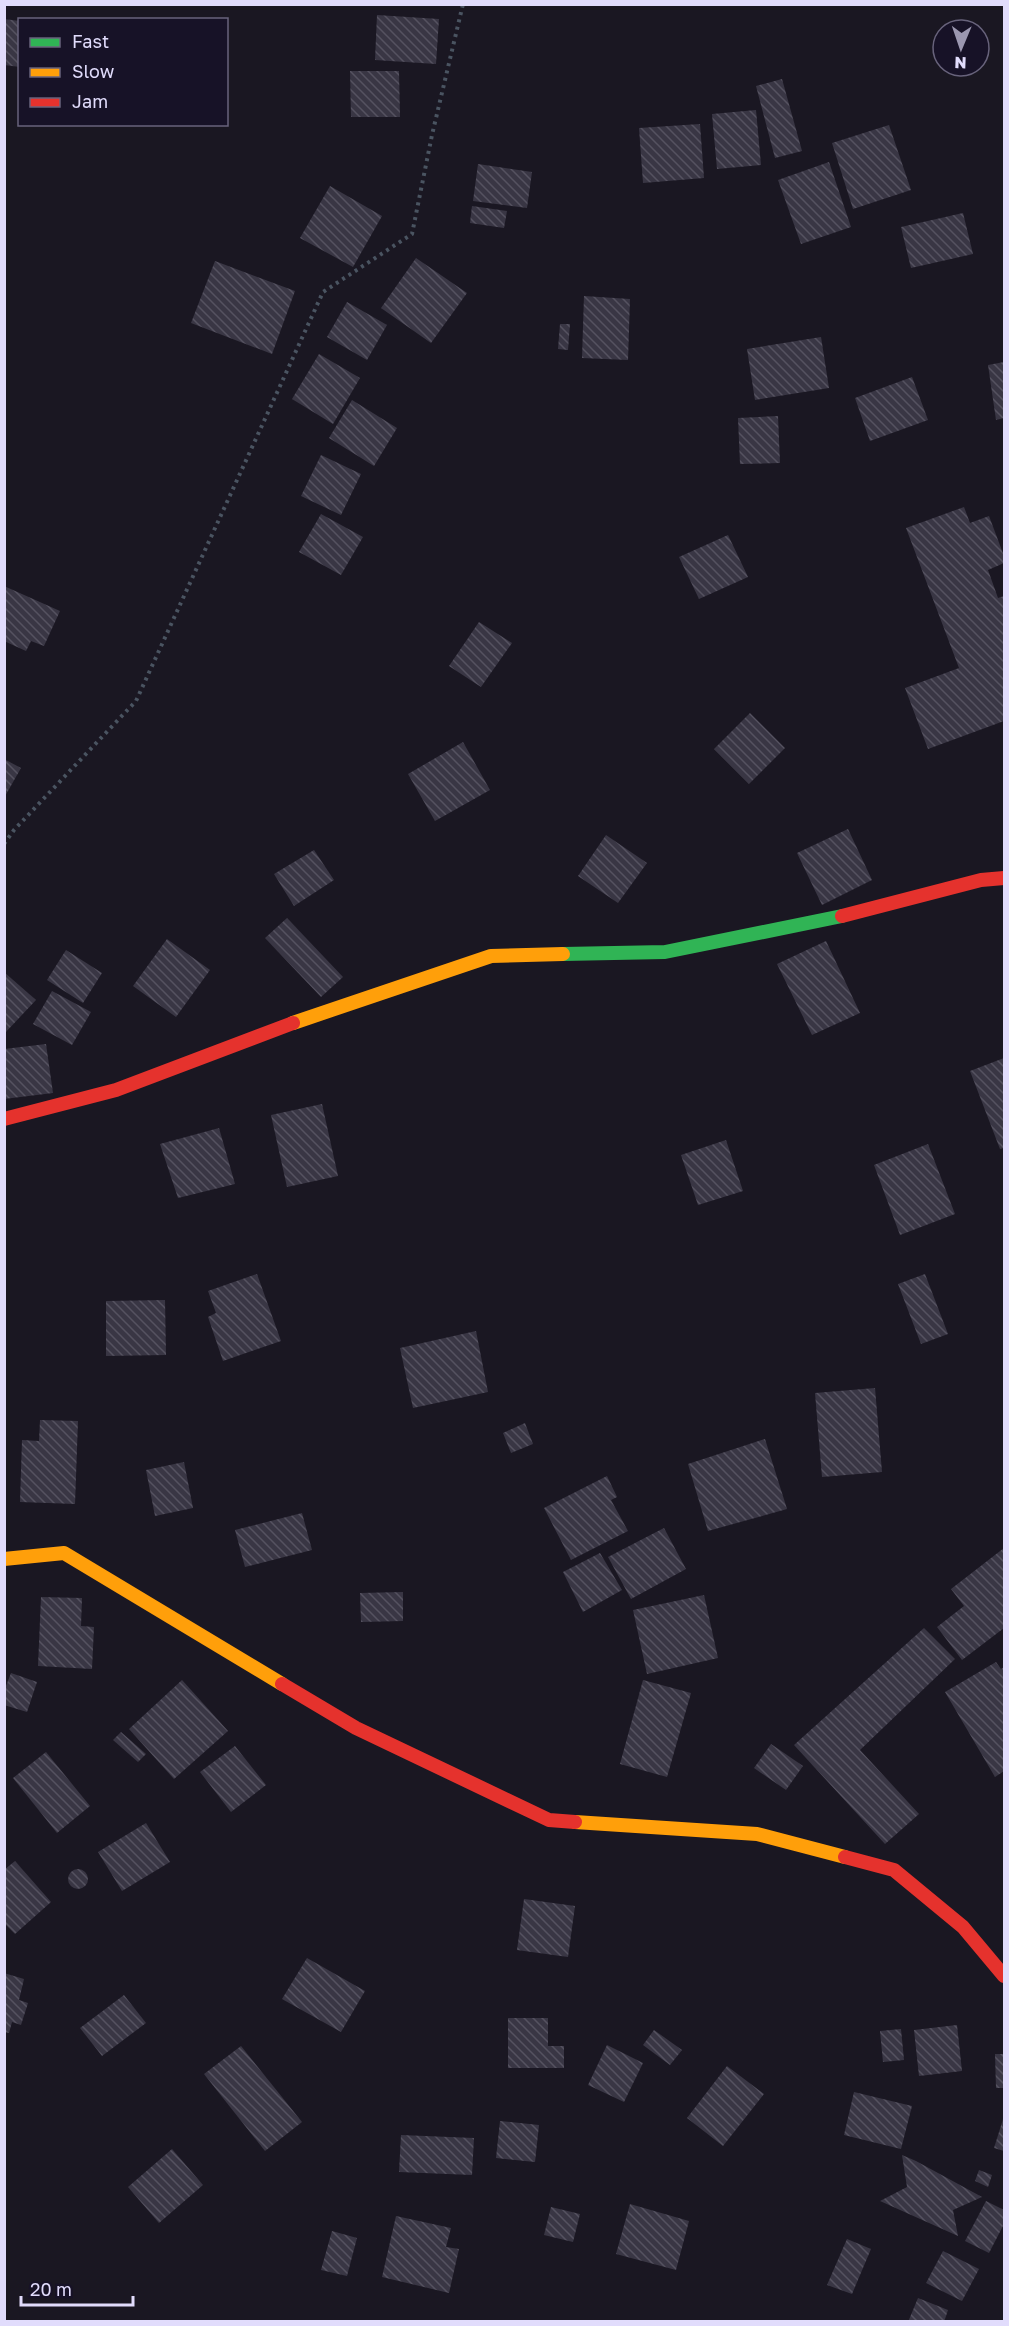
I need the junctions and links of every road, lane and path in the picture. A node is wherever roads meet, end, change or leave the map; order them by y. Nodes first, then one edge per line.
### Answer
1 (463, 4) edge
2 (4, 844) edge
3 (1005, 878) edge
4 (4, 1119) edge
5 (4, 1558) edge
6 (1005, 1976) edge

1 - 2 path
3 - 4 street
5 - 6 street

